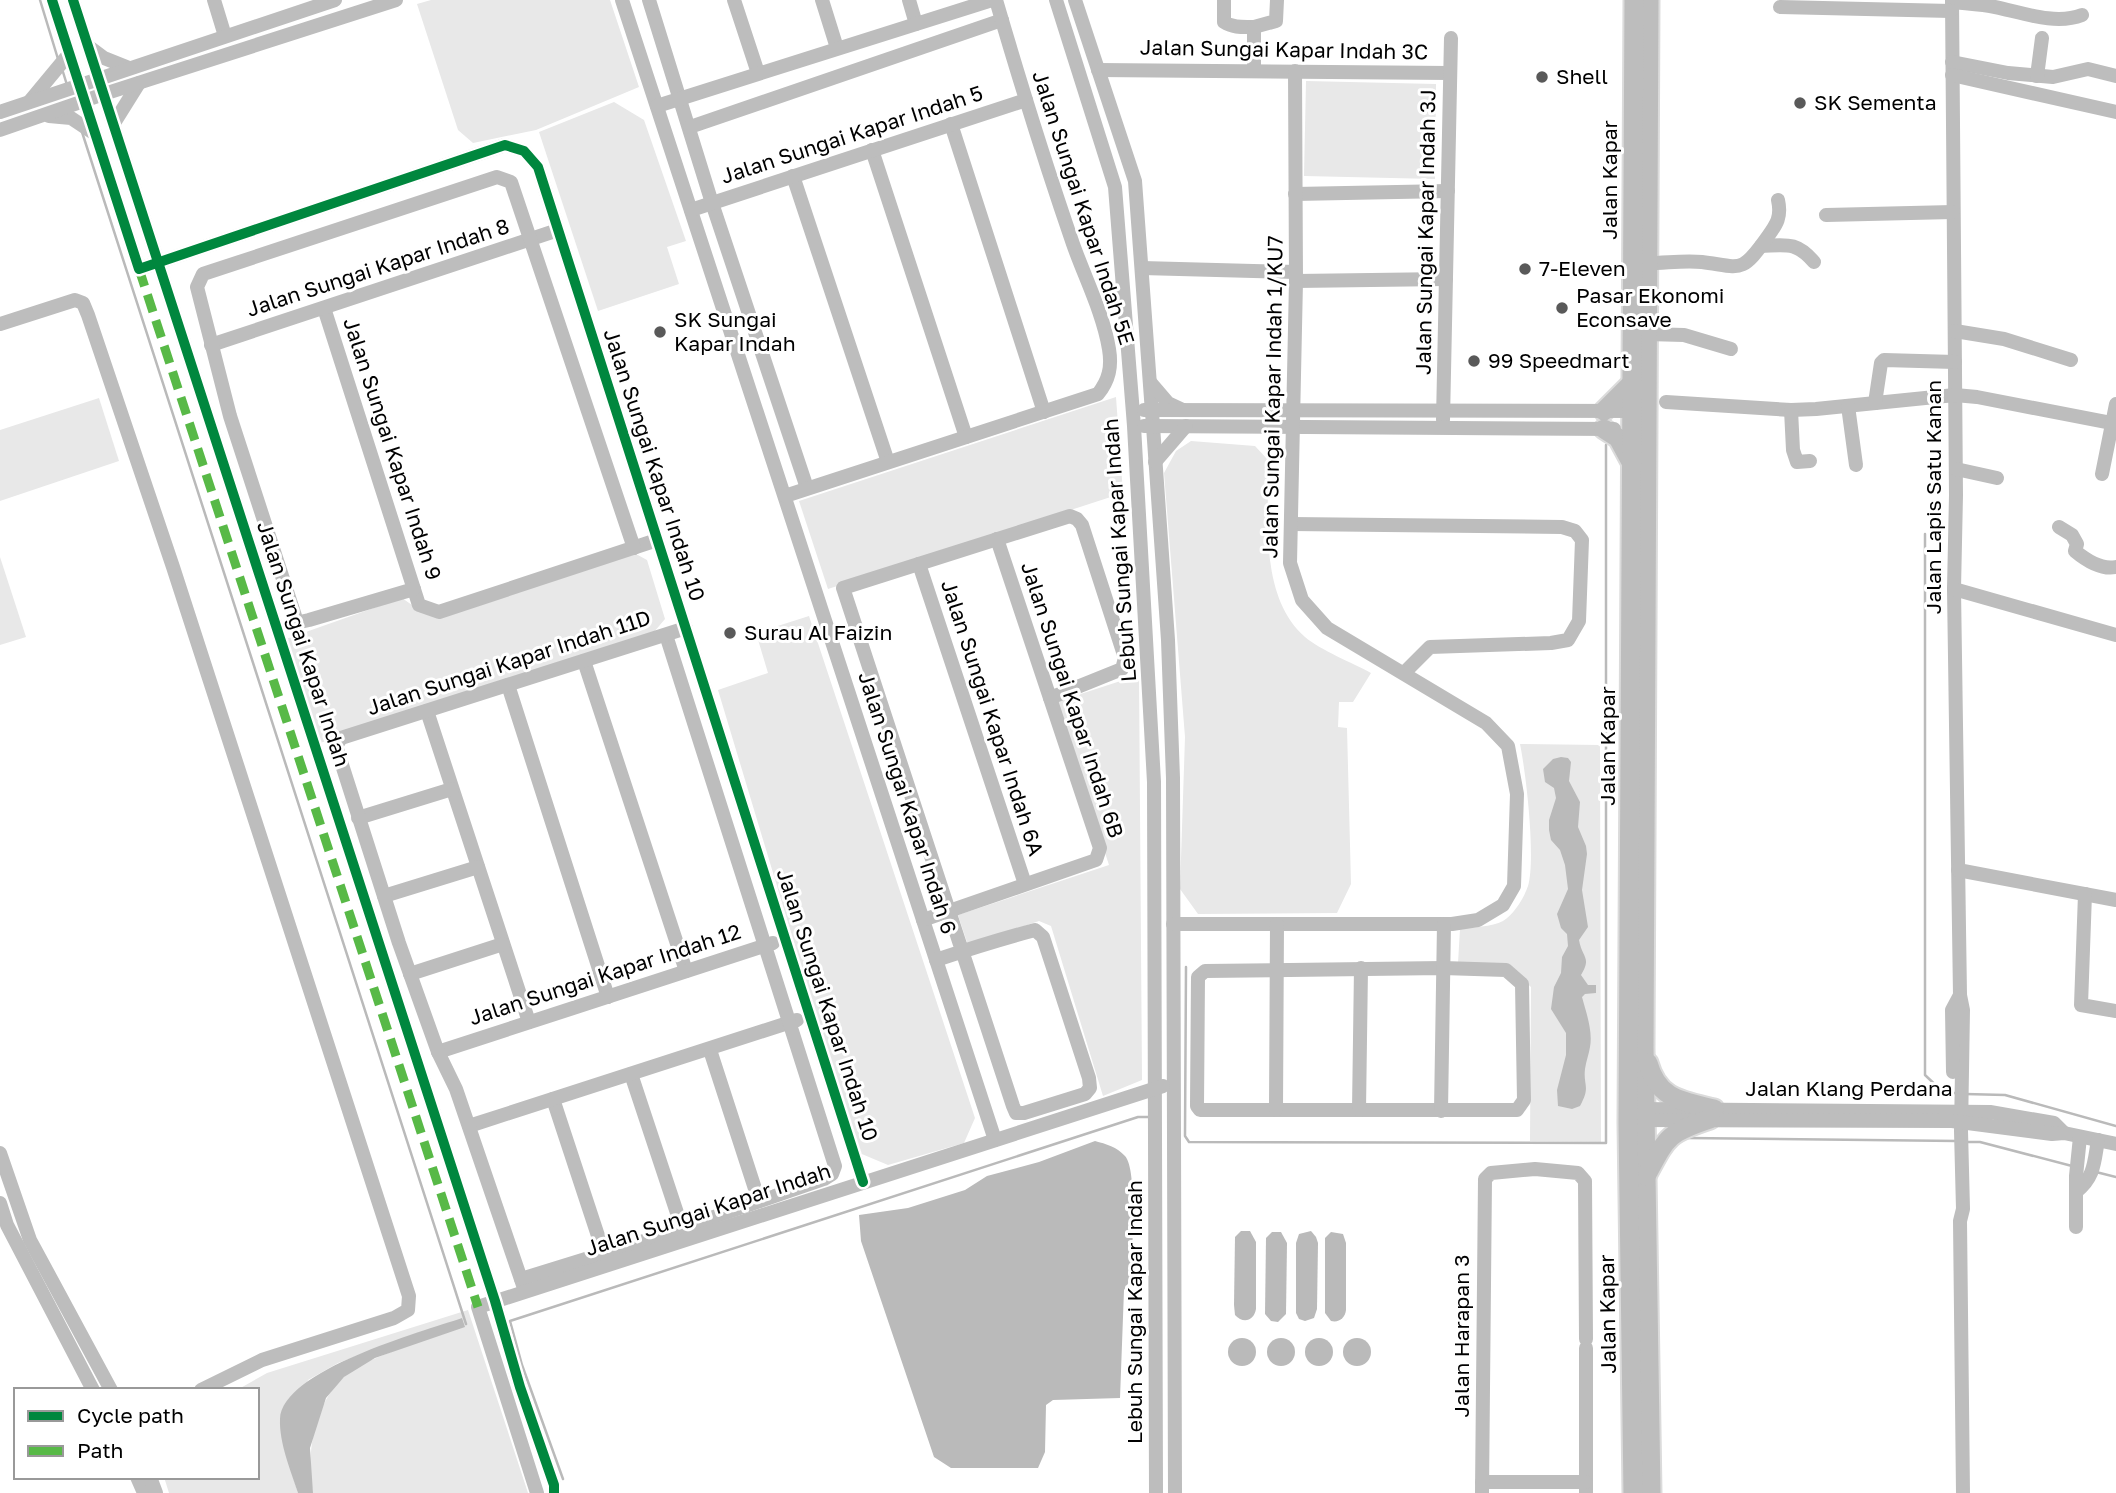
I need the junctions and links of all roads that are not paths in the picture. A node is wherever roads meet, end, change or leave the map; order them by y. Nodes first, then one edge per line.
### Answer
1 (52, 0) edge
2 (73, 0) edge
3 (214, 0) edge
4 (335, 0) edge
5 (396, 0) edge
6 (622, 0) edge
7 (649, 0) edge
8 (734, 0) edge
9 (822, 0) edge
10 (909, 0) edge
11 (994, 0) edge
12 (1056, 0) edge
13 (1075, 0) edge
14 (1277, 0) edge
15 (1634, 0) edge
16 (1650, 0) edge
17 (1952, 4) edge
18 (1780, 6) dead end
19 (1224, 8) edge
20 (2082, 15) dead end
21 (1002, 20) junction
22 (916, 24) junction
23 (1254, 27) junction
24 (225, 36) junction
25 (1451, 38) dead end
26 (2042, 38) dead end
27 (88, 46) junction
28 (837, 48) junction
29 (69, 54) junction
30 (129, 68) junction
31 (1952, 68) junction
32 (1098, 70) junction
33 (1254, 71) junction
34 (1295, 71) junction
35 (758, 73) junction
36 (1450, 73) junction
37 (2037, 76) junction
38 (2116, 76) edge
39 (100, 78) junction
40 (139, 83) junction
41 (71, 89) junction
42 (104, 94) junction
43 (681, 99) junction
44 (1026, 100) junction
45 (29, 102) junction
46 (81, 102) junction
47 (657, 106) junction
48 (0, 112) edge
49 (2116, 112) edge
50 (41, 116) junction
51 (114, 122) junction
52 (951, 124) junction
53 (690, 127) junction
54 (0, 130) edge
55 (95, 134) junction
56 (873, 150) junction
57 (793, 176) junction
58 (1448, 191) junction
59 (1295, 194) junction
60 (1778, 200) dead end
61 (712, 203) junction
62 (691, 210) junction
63 (1953, 212) junction
64 (1826, 215) dead end
65 (558, 230) junction
66 (530, 239) junction
67 (1761, 246) junction
68 (1814, 261) dead end
69 (159, 262) junction
70 (1648, 263) junction
71 (1142, 268) junction
72 (1296, 276) junction
73 (1446, 279) junction
74 (324, 308) junction
75 (0, 324) edge
76 (1955, 331) junction
77 (1647, 334) junction
78 (211, 345) junction
79 (1731, 349) dead end
80 (2071, 360) dead end
81 (1955, 362) junction
82 (1150, 382) junction
83 (1633, 382) junction
84 (1955, 395) junction
85 (1666, 402) dead end
86 (1875, 403) junction
87 (2116, 404) edge
88 (1848, 406) junction
89 (1132, 410) junction
90 (1152, 410) junction
91 (1183, 410) junction
92 (1791, 410) junction
93 (1293, 411) junction
94 (1443, 411) junction
95 (1044, 412) junction
96 (1604, 420) junction
97 (1640, 420) junction
98 (2114, 423) edge
99 (1153, 425) junction
100 (1134, 426) junction
101 (1186, 426) junction
102 (1292, 428) junction
103 (1443, 428) junction
104 (966, 437) junction
105 (1811, 461) dead end
106 (888, 462) junction
107 (1156, 462) junction
108 (1856, 465) dead end
109 (1633, 466) junction
110 (1956, 469) junction
111 (2102, 474) dead end
112 (1997, 478) dead end
113 (807, 488) junction
114 (785, 496) junction
115 (1291, 524) junction
116 (2059, 527) dead end
117 (997, 539) junction
118 (657, 540) junction
119 (634, 548) junction
120 (919, 564) junction
121 (2116, 567) edge
122 (843, 588) junction
123 (414, 589) junction
124 (1954, 589) junction
125 (818, 596) junction
126 (686, 628) junction
127 (666, 635) junction
128 (2116, 635) edge
129 (584, 661) junction
130 (1404, 673) junction
131 (508, 685) junction
132 (1050, 698) junction
133 (427, 711) junction
134 (452, 789) junction
135 (358, 818) junction
136 (478, 867) junction
137 (1958, 870) junction
138 (1025, 884) junction
139 (2085, 894) junction
140 (384, 896) junction
141 (2116, 900) edge
142 (949, 911) junction
143 (923, 920) junction
144 (1173, 924) junction
145 (1277, 924) junction
146 (1444, 924) junction
147 (785, 939) junction
148 (503, 944) junction
149 (765, 946) junction
150 (962, 952) junction
151 (936, 960) junction
152 (1361, 968) junction
153 (1443, 968) junction
154 (1277, 969) junction
155 (686, 971) junction
156 (410, 974) junction
157 (608, 996) junction
158 (2116, 1011) edge
159 (810, 1015) junction
160 (529, 1022) junction
161 (790, 1022) junction
162 (1644, 1048) junction
163 (710, 1050) junction
164 (438, 1052) junction
165 (631, 1074) junction
166 (1174, 1084) junction
167 (1156, 1088) junction
168 (553, 1099) junction
169 (1276, 1110) junction
170 (1359, 1110) junction
171 (1957, 1110) junction
172 (1440, 1111) junction
173 (1636, 1114) junction
174 (1712, 1114) junction
175 (468, 1126) junction
176 (2080, 1136) junction
177 (995, 1140) junction
178 (2098, 1140) junction
179 (2116, 1144) edge
180 (0, 1153) edge
181 (1646, 1177) junction
182 (863, 1182) junction
183 (2076, 1192) junction
184 (759, 1201) junction
185 (0, 1203) edge
186 (2076, 1227) dead end
187 (682, 1228) junction
188 (604, 1254) junction
189 (523, 1285) junction
190 (498, 1314) junction
191 (92, 1388) edge
192 (110, 1388) edge
193 (205, 1388) edge
194 (1174, 1427) junction
195 (1156, 1487) edge
196 (1586, 1487) edge
197 (1482, 1488) edge
198 (537, 1493) edge
199 (554, 1493) edge
200 (1175, 1493) edge
201 (1633, 1493) edge
202 (1651, 1493) edge
203 (1963, 1493) edge

1 - 29 street
2 - 27 street, Jalan Sungai Kapar Indah
3 - 24 street
4 - 24 street
5 - 40 street
6 - 47 street, Jalan Sungai Kapar Indah 6
7 - 43 street
8 - 35 street
9 - 28 street
10 - 22 street
11 - 21 street, Jalan Sungai Kapar Indah 5E
11 - 22 street
12 - 89 street, Lebuh Sungai Kapar Indah
13 - 32 street, Lebuh Sungai Kapar Indah
14 - 23 street
15 - 83 highway, Jalan Kapar
16 - 70 highway, Jalan Kapar
17 - 18 street
17 - 20 street
17 - 31 street, Jalan Lapis Satu Kanan
19 - 23 street
21 - 44 street, Jalan Sungai Kapar Indah 5E
21 - 53 street
22 - 28 street
23 - 33 street
24 - 30 street
25 - 36 street, Jalan Sungai Kapar Indah 3J
26 - 37 street
27 - 30 street
27 - 39 street, Jalan Sungai Kapar Indah
28 - 35 street
29 - 41 street
29 - 45 street
30 - 39 street
31 - 37 street
31 - 49 street
31 - 63 street, Jalan Lapis Satu Kanan
32 - 33 street, Jalan Sungai Kapar Indah 3C
32 - 71 street, Lebuh Sungai Kapar Indah
33 - 34 street, Jalan Sungai Kapar Indah 3C
34 - 36 street, Jalan Sungai Kapar Indah 3C
34 - 59 street, Jalan Sungai Kapar Indah 1/KU7
35 - 43 street
36 - 58 street, Jalan Sungai Kapar Indah 3J
37 - 38 street
39 - 41 street
39 - 42 street, Jalan Sungai Kapar Indah
40 - 42 street
40 - 51 street
41 - 45 street
41 - 46 street
42 - 46 street
42 - 51 street, Jalan Sungai Kapar Indah
43 - 47 street
43 - 53 street
44 - 52 street, Jalan Sungai Kapar Indah 5
44 - 95 street, Jalan Sungai Kapar Indah 5E
45 - 48 street
46 - 50 street
46 - 55 street
47 - 62 street, Jalan Sungai Kapar Indah 6
50 - 54 street
50 - 55 street
51 - 69 street, Jalan Sungai Kapar Indah
52 - 56 street, Jalan Sungai Kapar Indah 5
52 - 95 street
53 - 61 street
55 - 69 street, Jalan Sungai Kapar Indah 10
56 - 57 street, Jalan Sungai Kapar Indah 5
56 - 104 street
57 - 61 street, Jalan Sungai Kapar Indah 5
57 - 106 street
58 - 59 street
58 - 73 street, Jalan Sungai Kapar Indah 3J
59 - 72 street, Jalan Sungai Kapar Indah 1/KU7
60 - 67 street
61 - 62 street, Jalan Sungai Kapar Indah 5
61 - 113 street
62 - 114 street, Jalan Sungai Kapar Indah 6
63 - 64 street
63 - 76 street, Jalan Lapis Satu Kanan
65 - 66 street, Jalan Sungai Kapar Indah 8
65 - 69 street, Jalan Sungai Kapar Indah 10
65 - 118 street, Jalan Sungai Kapar Indah 10
66 - 74 street, Jalan Sungai Kapar Indah 8
66 - 78 street
66 - 119 street
67 - 68 street
67 - 70 street
69 - 190 street, Jalan Sungai Kapar Indah
70 - 77 highway, Jalan Kapar
71 - 72 street
71 - 82 street, Lebuh Sungai Kapar Indah
72 - 73 street
72 - 93 street, Jalan Sungai Kapar Indah 1/KU7
73 - 94 street, Jalan Sungai Kapar Indah 3J
74 - 78 street, Jalan Sungai Kapar Indah 8
74 - 123 street, Jalan Sungai Kapar Indah 9
75 - 193 street
76 - 80 street
76 - 81 street, Jalan Lapis Satu Kanan
77 - 79 street
77 - 97 highway, Jalan Kapar
78 - 123 street
81 - 84 street, Jalan Lapis Satu Kanan
81 - 86 street
82 - 90 street, Lebuh Sungai Kapar Indah
82 - 91 street
83 - 96 highway
83 - 97 highway, Jalan Kapar
84 - 86 street
84 - 98 street
84 - 110 street, Jalan Lapis Satu Kanan
85 - 92 street
86 - 88 street
87 - 98 street
88 - 92 street
88 - 108 street
89 - 90 street
89 - 100 street, Lebuh Sungai Kapar Indah
90 - 91 street
90 - 99 street, Lebuh Sungai Kapar Indah
91 - 93 street
92 - 105 street
93 - 94 street
93 - 102 street, Jalan Sungai Kapar Indah 1/KU7
94 - 96 street
94 - 103 street, Jalan Sungai Kapar Indah 3J
95 - 104 street, Jalan Sungai Kapar Indah 5E
96 - 97 street
96 - 103 street
96 - 109 highway
97 - 109 highway, Jalan Kapar
97 - 162 highway, Jalan Kapar
98 - 111 street
99 - 100 street
99 - 101 street
99 - 107 street, Lebuh Sungai Kapar Indah
100 - 167 street, Lebuh Sungai Kapar Indah
101 - 102 street
101 - 107 street
102 - 103 street
102 - 115 street, Jalan Sungai Kapar Indah 1/KU7
104 - 106 street, Jalan Sungai Kapar Indah 5E
106 - 113 street, Jalan Sungai Kapar Indah 5E
107 - 144 street, Lebuh Sungai Kapar Indah
109 - 173 highway, Jalan Kapar
110 - 112 street
110 - 124 street, Jalan Lapis Satu Kanan
113 - 114 street, Jalan Sungai Kapar Indah 5E
114 - 125 street, Jalan Sungai Kapar Indah 6
115 - 130 street, Jalan Sungai Kapar Indah 1/KU7
115 - 130 street
116 - 121 street
117 - 120 street
117 - 132 street, Jalan Sungai Kapar Indah 6B
117 - 132 street
118 - 119 street, Jalan Sungai Kapar Indah 9
118 - 126 street, Jalan Sungai Kapar Indah 10
119 - 123 street, Jalan Sungai Kapar Indah 9
120 - 122 street
120 - 138 street, Jalan Sungai Kapar Indah 6A
122 - 125 street
122 - 142 street, Jalan Sungai Kapar Indah 6
124 - 128 street
124 - 137 street, Jalan Lapis Satu Kanan
125 - 143 street, Jalan Sungai Kapar Indah 6
126 - 127 street, Jalan Sungai Kapar Indah 11D
126 - 147 street, Jalan Sungai Kapar Indah 10
127 - 129 street, Jalan Sungai Kapar Indah 11D
127 - 149 street
129 - 131 street, Jalan Sungai Kapar Indah 11D
129 - 155 street
130 - 146 street, Jalan Sungai Kapar Indah 1/KU7
131 - 133 street, Jalan Sungai Kapar Indah 11D
131 - 157 street
132 - 138 street, Jalan Sungai Kapar Indah 6B
133 - 134 street
133 - 135 street, Jalan Sungai Kapar Indah 11D
134 - 135 street
134 - 136 street
135 - 140 street, Jalan Sungai Kapar Indah 11D
136 - 140 street
136 - 148 street
137 - 139 street
137 - 171 street, Jalan Lapis Satu Kanan
138 - 142 street, Jalan Sungai Kapar Indah 6B
139 - 141 street
139 - 158 street
140 - 156 street, Jalan Sungai Kapar Indah 11D
142 - 143 street, Jalan Sungai Kapar Indah 6B
142 - 150 street, Jalan Sungai Kapar Indah 6
143 - 151 street, Jalan Sungai Kapar Indah 6
144 - 145 street, Jalan Sungai Kapar Indah 1/KU7
144 - 166 street, Lebuh Sungai Kapar Indah
145 - 146 street, Jalan Sungai Kapar Indah 1/KU7
145 - 154 street
146 - 153 street
147 - 149 street, Jalan Sungai Kapar Indah 12
147 - 159 street, Jalan Sungai Kapar Indah 10
148 - 156 street
148 - 160 street
149 - 155 street, Jalan Sungai Kapar Indah 12
149 - 161 street
150 - 150 street, Jalan Sungai Kapar Indah 6
150 - 151 street
151 - 177 street, Jalan Sungai Kapar Indah 6
152 - 153 street
152 - 154 street
152 - 170 street
153 - 172 street
153 - 172 street
154 - 169 street
154 - 169 street
155 - 157 street, Jalan Sungai Kapar Indah 12
156 - 164 street, Jalan Sungai Kapar Indah 11D
157 - 160 street, Jalan Sungai Kapar Indah 12
159 - 161 street
159 - 182 street, Jalan Sungai Kapar Indah 10
160 - 164 street, Jalan Sungai Kapar Indah 12
161 - 163 street
161 - 184 street
162 - 173 highway, Jalan Kapar
162 - 174 highway
163 - 165 street
163 - 184 street
164 - 175 street, Jalan Sungai Kapar Indah 11D
165 - 168 street
165 - 187 street
166 - 167 street, Jalan Sungai Kapar Indah
166 - 194 street, Lebuh Sungai Kapar Indah
167 - 177 street, Jalan Sungai Kapar Indah
167 - 195 street, Lebuh Sungai Kapar Indah
168 - 175 street
168 - 188 street
169 - 170 street
170 - 172 street
171 - 174 street, Jalan Klang Perdana
171 - 176 street, Jalan Klang Perdana
171 - 203 street, Jalan Lapis Satu Kanan
173 - 174 street, Jalan Klang Perdana
173 - 181 highway, Jalan Kapar
173 - 201 highway, Jalan Kapar
174 - 181 highway
175 - 189 street, Jalan Sungai Kapar Indah 11D
176 - 178 street, Jalan Klang Perdana
176 - 183 street
177 - 182 street, Jalan Sungai Kapar Indah
178 - 179 street, Jalan Klang Perdana
178 - 183 street
180 - 192 street
181 - 202 highway, Jalan Kapar
182 - 189 street, Jalan Sungai Kapar Indah
183 - 186 street
184 - 187 street
185 - 191 street
187 - 188 street
188 - 189 street
189 - 190 street, Jalan Sungai Kapar Indah
190 - 198 street, Jalan Sungai Kapar Indah
190 - 199 street, Jalan Sungai Kapar Indah
194 - 195 street
194 - 200 street, Lebuh Sungai Kapar Indah
196 - 197 street
196 - 197 street, Jalan Harapan 3

